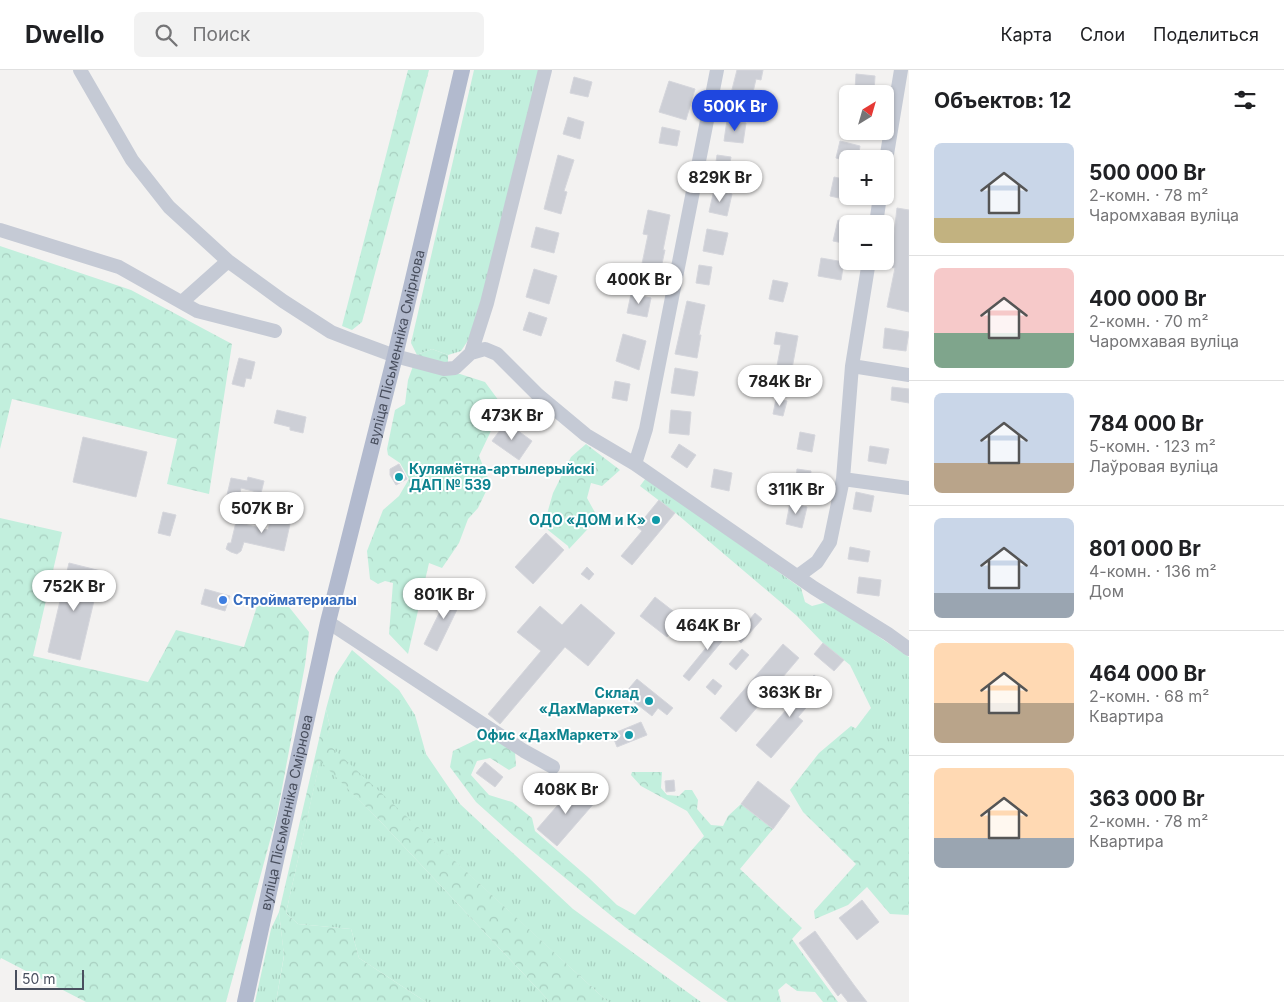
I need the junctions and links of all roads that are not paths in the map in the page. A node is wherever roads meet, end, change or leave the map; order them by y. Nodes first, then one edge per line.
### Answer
1 (80, 70) edge
2 (462, 70) edge
3 (545, 70) edge
4 (717, 70) edge
5 (901, 70) edge
6 (888, 150) edge
7 (0, 230) edge
8 (228, 261) junction
9 (868, 270) edge
10 (182, 302) junction
11 (275, 330) dead end
12 (471, 353) junction
13 (395, 356) junction
14 (852, 366) junction
15 (909, 374) edge
16 (635, 464) junction
17 (843, 479) junction
18 (909, 488) edge
19 (798, 576) junction
20 (328, 622) junction
21 (909, 649) edge
22 (553, 767) dead end
23 (245, 1002) edge

1 - 8 street
2 - 13 main road, вуліца Пісьменніка Смірнова
3 - 12 street
4 - 16 street
5 - 6 street
7 - 10 street
8 - 10 street
8 - 13 street
9 - 14 street
10 - 11 street
12 - 13 street
12 - 16 street
13 - 20 main road, вуліца Пісьменніка Смірнова
14 - 15 street
14 - 17 street
16 - 19 street
17 - 18 street
17 - 19 street
19 - 21 street
20 - 22 street
20 - 23 main road, вуліца Пісьменніка Смірнова

